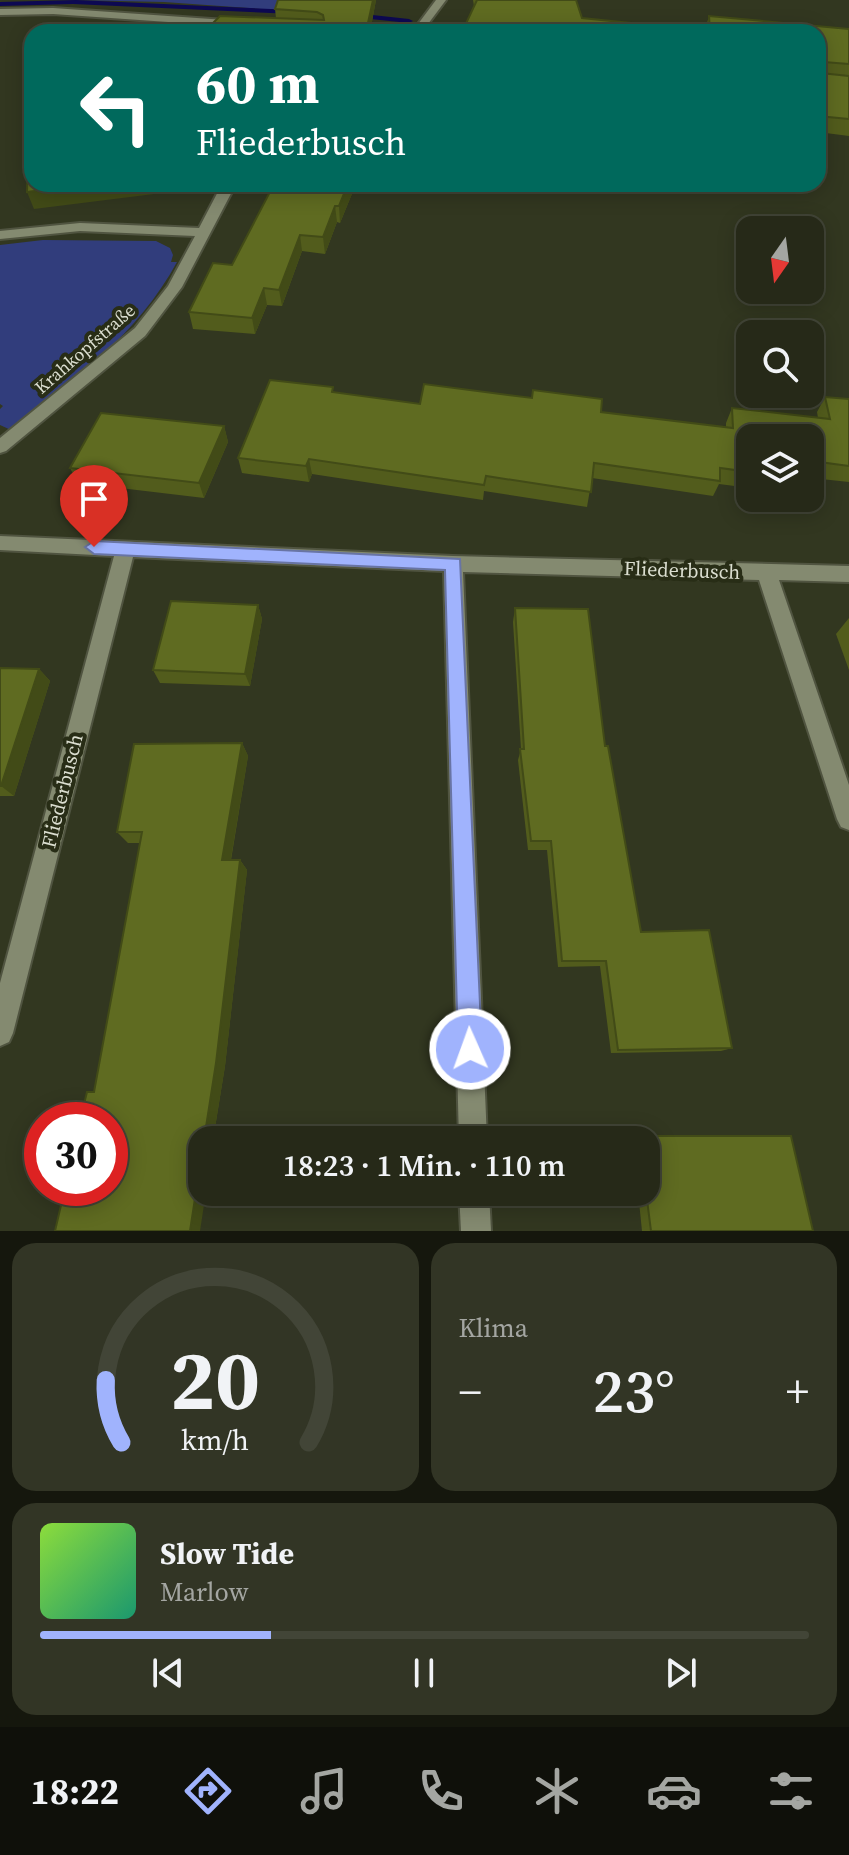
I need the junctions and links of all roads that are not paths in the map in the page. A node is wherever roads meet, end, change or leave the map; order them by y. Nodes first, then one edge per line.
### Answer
1 (441, 0) edge
2 (0, 12) edge
3 (232, 24) edge
4 (423, 24) edge
5 (224, 192) edge
6 (202, 232) junction
7 (0, 235) edge
8 (0, 447) edge
9 (0, 543) edge
10 (125, 549) junction
11 (453, 564) junction
12 (767, 573) junction
13 (849, 574) edge
14 (849, 819) edge
15 (0, 1033) edge
16 (473, 1126) edge
17 (475, 1206) edge
18 (476, 1231) edge

1 - 4 street
2 - 3 street
5 - 6 street, Krahkopfstraße
6 - 7 street
6 - 8 street, Krahkopfstraße
9 - 10 street, Fliederbusch
10 - 11 street, Fliederbusch
10 - 15 street, Fliederbusch
11 - 12 street, Fliederbusch
11 - 16 street
12 - 13 street, Fliederbusch
12 - 14 street, Fliederbusch
17 - 18 street

